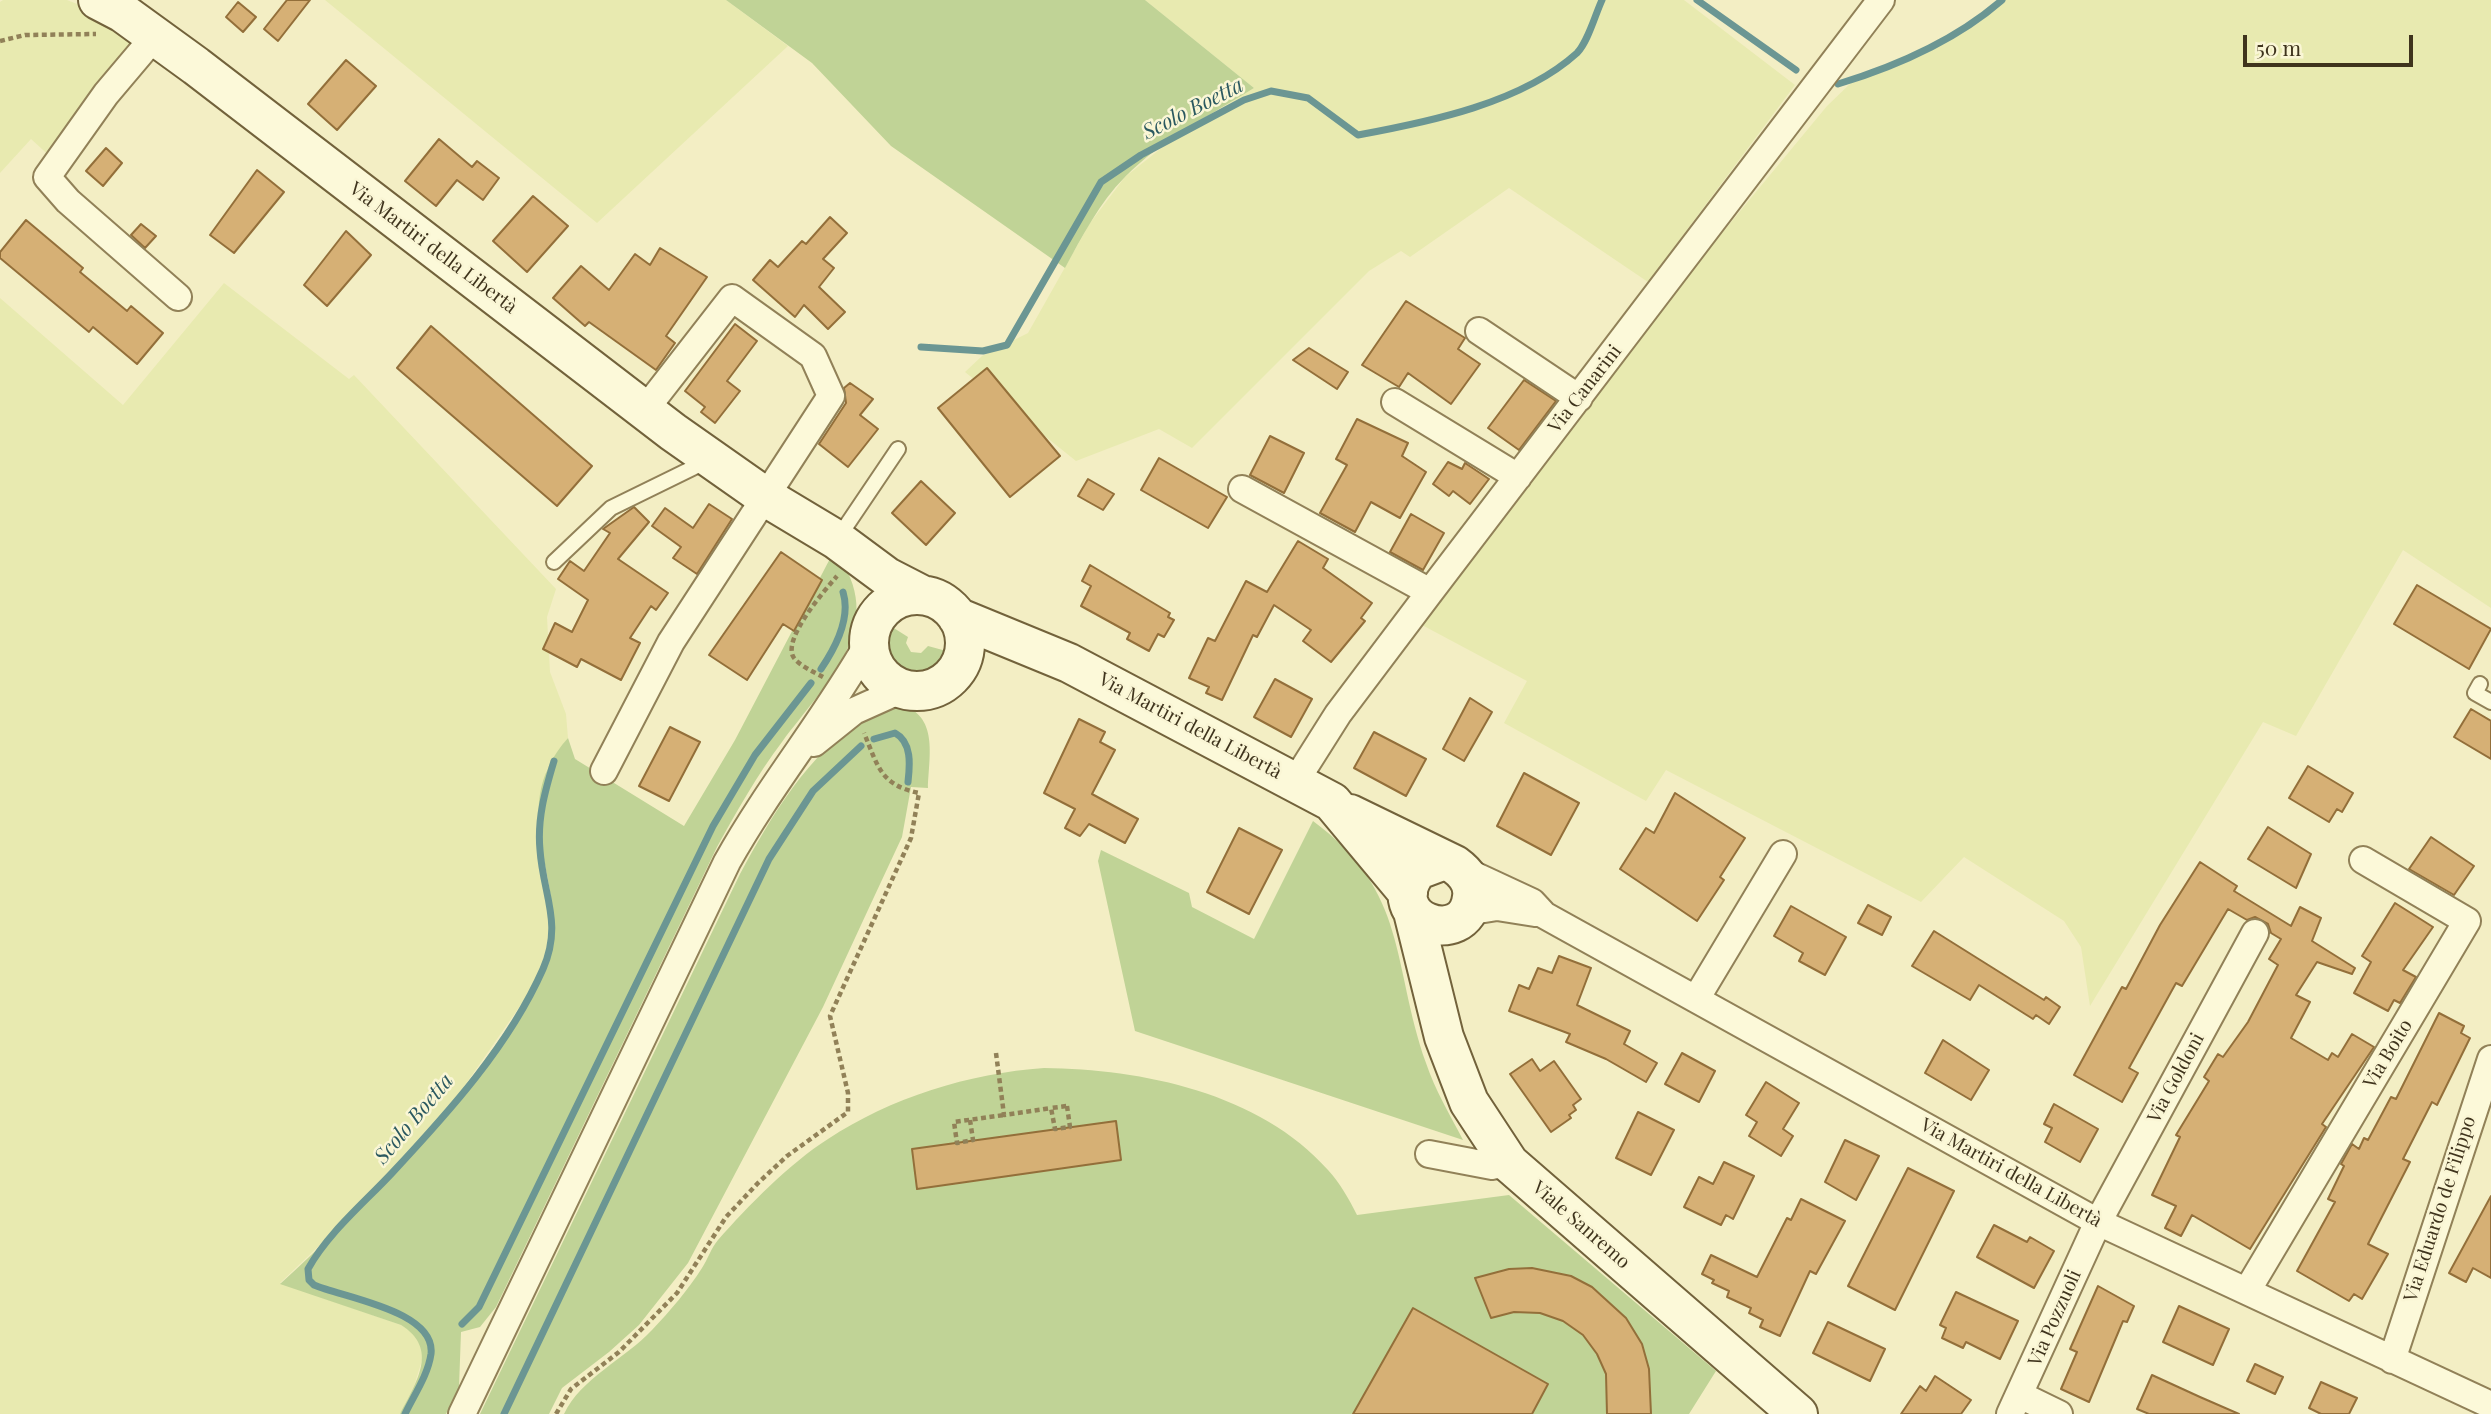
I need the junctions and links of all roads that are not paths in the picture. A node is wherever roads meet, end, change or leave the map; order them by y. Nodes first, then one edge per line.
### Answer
1 (1881, 0) edge
2 (111, 6) edge
3 (155, 36) junction
4 (178, 297) dead end
5 (1479, 331) dead end
6 (1579, 398) junction
7 (1395, 402) dead end
8 (645, 411) junction
9 (898, 449) dead end
10 (711, 459) junction
11 (1518, 477) junction
12 (1242, 489) dead end
13 (767, 498) junction
14 (837, 554) junction
15 (554, 562) dead end
16 (1430, 592) junction
17 (922, 595) junction
18 (957, 617) junction
19 (873, 629) junction
20 (1035, 649) junction
21 (962, 659) junction
22 (2480, 684) dead end
23 (904, 689) junction
24 (848, 700) junction
25 (2491, 702) edge
26 (604, 771) dead end
27 (1295, 782) junction
28 (1341, 810) junction
29 (1783, 855) dead end
30 (2363, 860) dead end
31 (1452, 865) junction
32 (1410, 902) junction
33 (1544, 915) junction
34 (1459, 918) junction
35 (2255, 933) dead end
36 (1434, 987) junction
37 (1696, 999) junction
38 (2491, 1059) edge
39 (1429, 1154) dead end
40 (1509, 1163) junction
41 (2098, 1222) junction
42 (2247, 1291) junction
43 (2392, 1360) junction
44 (2015, 1405) edge
45 (2491, 1405) edge
46 (462, 1414) edge
47 (1798, 1414) edge
48 (2059, 1414) edge

1 - 6 street, Via Canarini
2 - 3 street, Via Martiri della Libertà
3 - 4 street
3 - 8 street, Via Martiri della Libertà
5 - 6 street
6 - 11 street, Via Canarini
7 - 11 street
8 - 10 street, Via Martiri della Libertà
8 - 13 street
9 - 14 lane
10 - 13 street, Via Martiri della Libertà
10 - 15 lane
11 - 16 street, Via Canarini
12 - 16 street
13 - 14 street, Via Martiri della Libertà
13 - 26 street
14 - 17 street, Via Martiri della Libertà
14 - 19 street, Via Martiri della Libertà
16 - 27 street, Via Canarini
17 - 18 street, Via Martiri della Libertà
17 - 19 street
18 - 20 street, Via Martiri della Libertà
18 - 21 street
19 - 23 street, Via Martiri della Libertà
19 - 24 street
20 - 21 street, Via Martiri della Libertà
20 - 27 street, Via Martiri della Libertà
21 - 23 street
22 - 25 lane
23 - 24 street
24 - 46 street
27 - 28 street, Via Martiri della Libertà
28 - 31 street, Via Martiri della Libertà
28 - 32 street, Via Martiri della Libertà
29 - 37 street
30 - 42 street, Via Boito
31 - 32 street
31 - 33 street, Via Martiri della Libertà
31 - 34 street
32 - 34 street, Via Martiri della Libertà
32 - 36 street, Viale Sanremo
33 - 34 street, Via Martiri della Libertà
33 - 37 street, Via Martiri della Libertà
34 - 36 street, Viale Sanremo
35 - 41 street, Via Goldoni
36 - 40 street, Viale Sanremo
37 - 41 street, Via Martiri della Libertà
38 - 43 street, Via Eduardo de Filippo
39 - 40 street
40 - 47 street, Viale Sanremo
41 - 42 street, Via Martiri della Libertà
41 - 44 street, Via Pozzuoli
42 - 43 street, Via Martiri della Libertà
43 - 45 street, Via Martiri della Libertà
44 - 48 street

